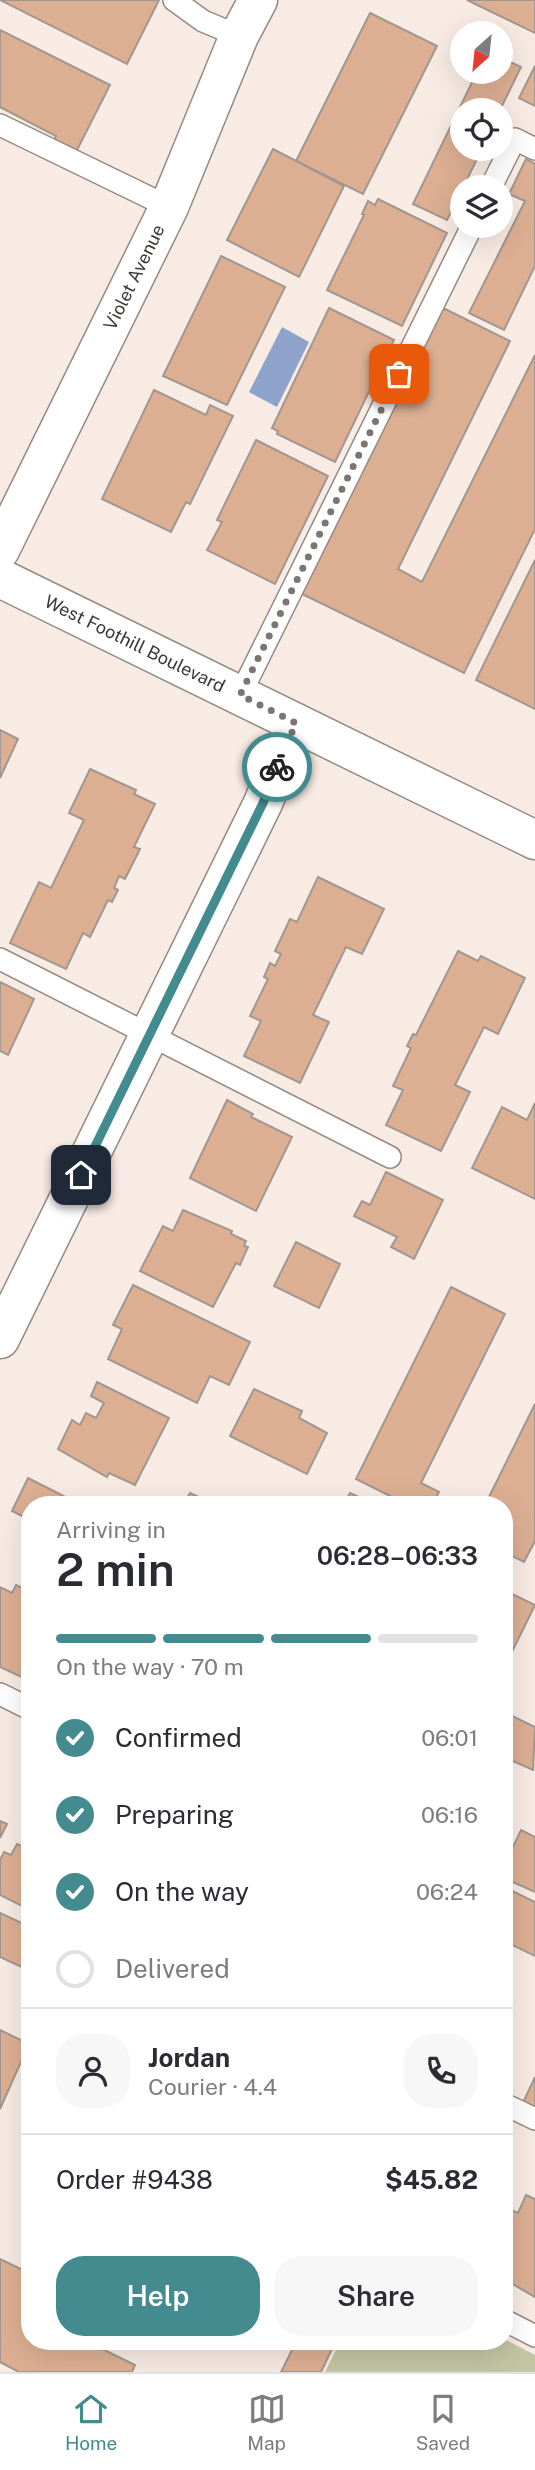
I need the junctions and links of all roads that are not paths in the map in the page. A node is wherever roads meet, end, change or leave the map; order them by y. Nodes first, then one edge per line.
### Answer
1 (174, 0) edge
2 (258, 0) edge
3 (239, 36) junction
4 (0, 125) edge
5 (535, 149) edge
6 (497, 175) edge
7 (169, 207) junction
8 (466, 238) edge
9 (0, 550) edge
10 (0, 578) edge
11 (240, 695) junction
12 (296, 723) junction
13 (535, 840) edge
14 (0, 959) edge
15 (151, 1034) junction
16 (390, 1157) dead end
17 (0, 1339) edge
18 (0, 1694) edge
19 (21, 1704) edge
20 (513, 2108) edge
21 (535, 2119) edge
22 (513, 2325) edge
23 (535, 2336) edge

1 - 3 lane
2 - 3 street, Violet Avenue
3 - 7 street, Violet Avenue
4 - 7 lane
5 - 6 lane
7 - 9 street, Violet Avenue
8 - 11 lane
10 - 11 street, West Foothill Boulevard
11 - 12 street, West Foothill Boulevard
12 - 13 street, West Foothill Boulevard
12 - 15 street
14 - 15 lane
15 - 16 lane
15 - 17 street
18 - 19 lane
20 - 21 lane
22 - 23 lane

